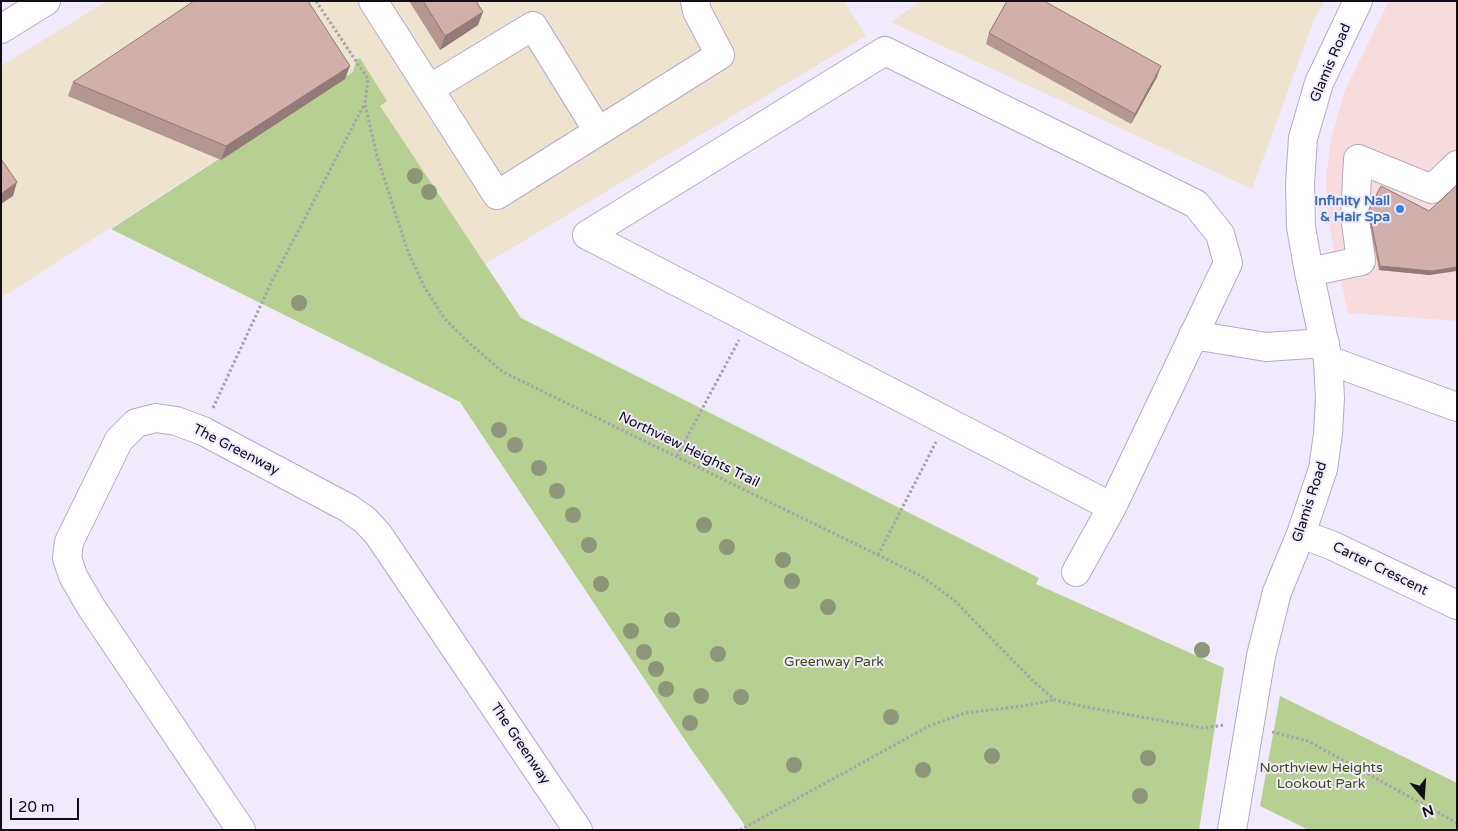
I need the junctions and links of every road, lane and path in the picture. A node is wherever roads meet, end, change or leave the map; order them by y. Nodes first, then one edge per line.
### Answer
1 (46, 1) edge
2 (316, 1) edge
3 (373, 1) edge
4 (696, 1) edge
5 (1358, 1) edge
6 (1, 29) edge
7 (429, 89) junction
8 (365, 104) junction
9 (598, 131) junction
10 (1457, 165) edge
11 (1309, 272) junction
12 (750, 320) junction
13 (1193, 335) junction
14 (1326, 351) junction
15 (1457, 407) edge
16 (946, 422) junction
17 (203, 432) junction
18 (677, 456) junction
19 (1112, 507) junction
20 (1301, 534) junction
21 (878, 555) junction
22 (1076, 572) dead end
23 (1457, 606) edge
24 (1055, 700) junction
25 (1228, 726) dead end
26 (1270, 731) dead end
27 (1457, 823) edge
28 (240, 830) edge
29 (578, 830) edge
30 (740, 830) edge
31 (1232, 830) edge

1 - 6 street
2 - 8 path, Northview Heights Trail
3 - 7 street
4 - 9 street
5 - 11 street, Glamis Road
7 - 9 street
7 - 9 street
8 - 17 path
8 - 18 path, Northview Heights Trail
10 - 11 street
11 - 14 street, Glamis Road
12 - 13 street
12 - 16 street
12 - 18 path
13 - 14 street
13 - 19 street
14 - 15 street
14 - 20 street, Glamis Road
16 - 19 street
16 - 21 path
17 - 28 street, The Greenway
17 - 29 street, The Greenway
18 - 21 path, Northview Heights Trail
19 - 22 street
20 - 23 street, Carter Crescent
20 - 31 street, Glamis Road
21 - 24 path, Northview Heights Trail
24 - 25 path, Northview Heights Trail
24 - 30 path
26 - 27 path

